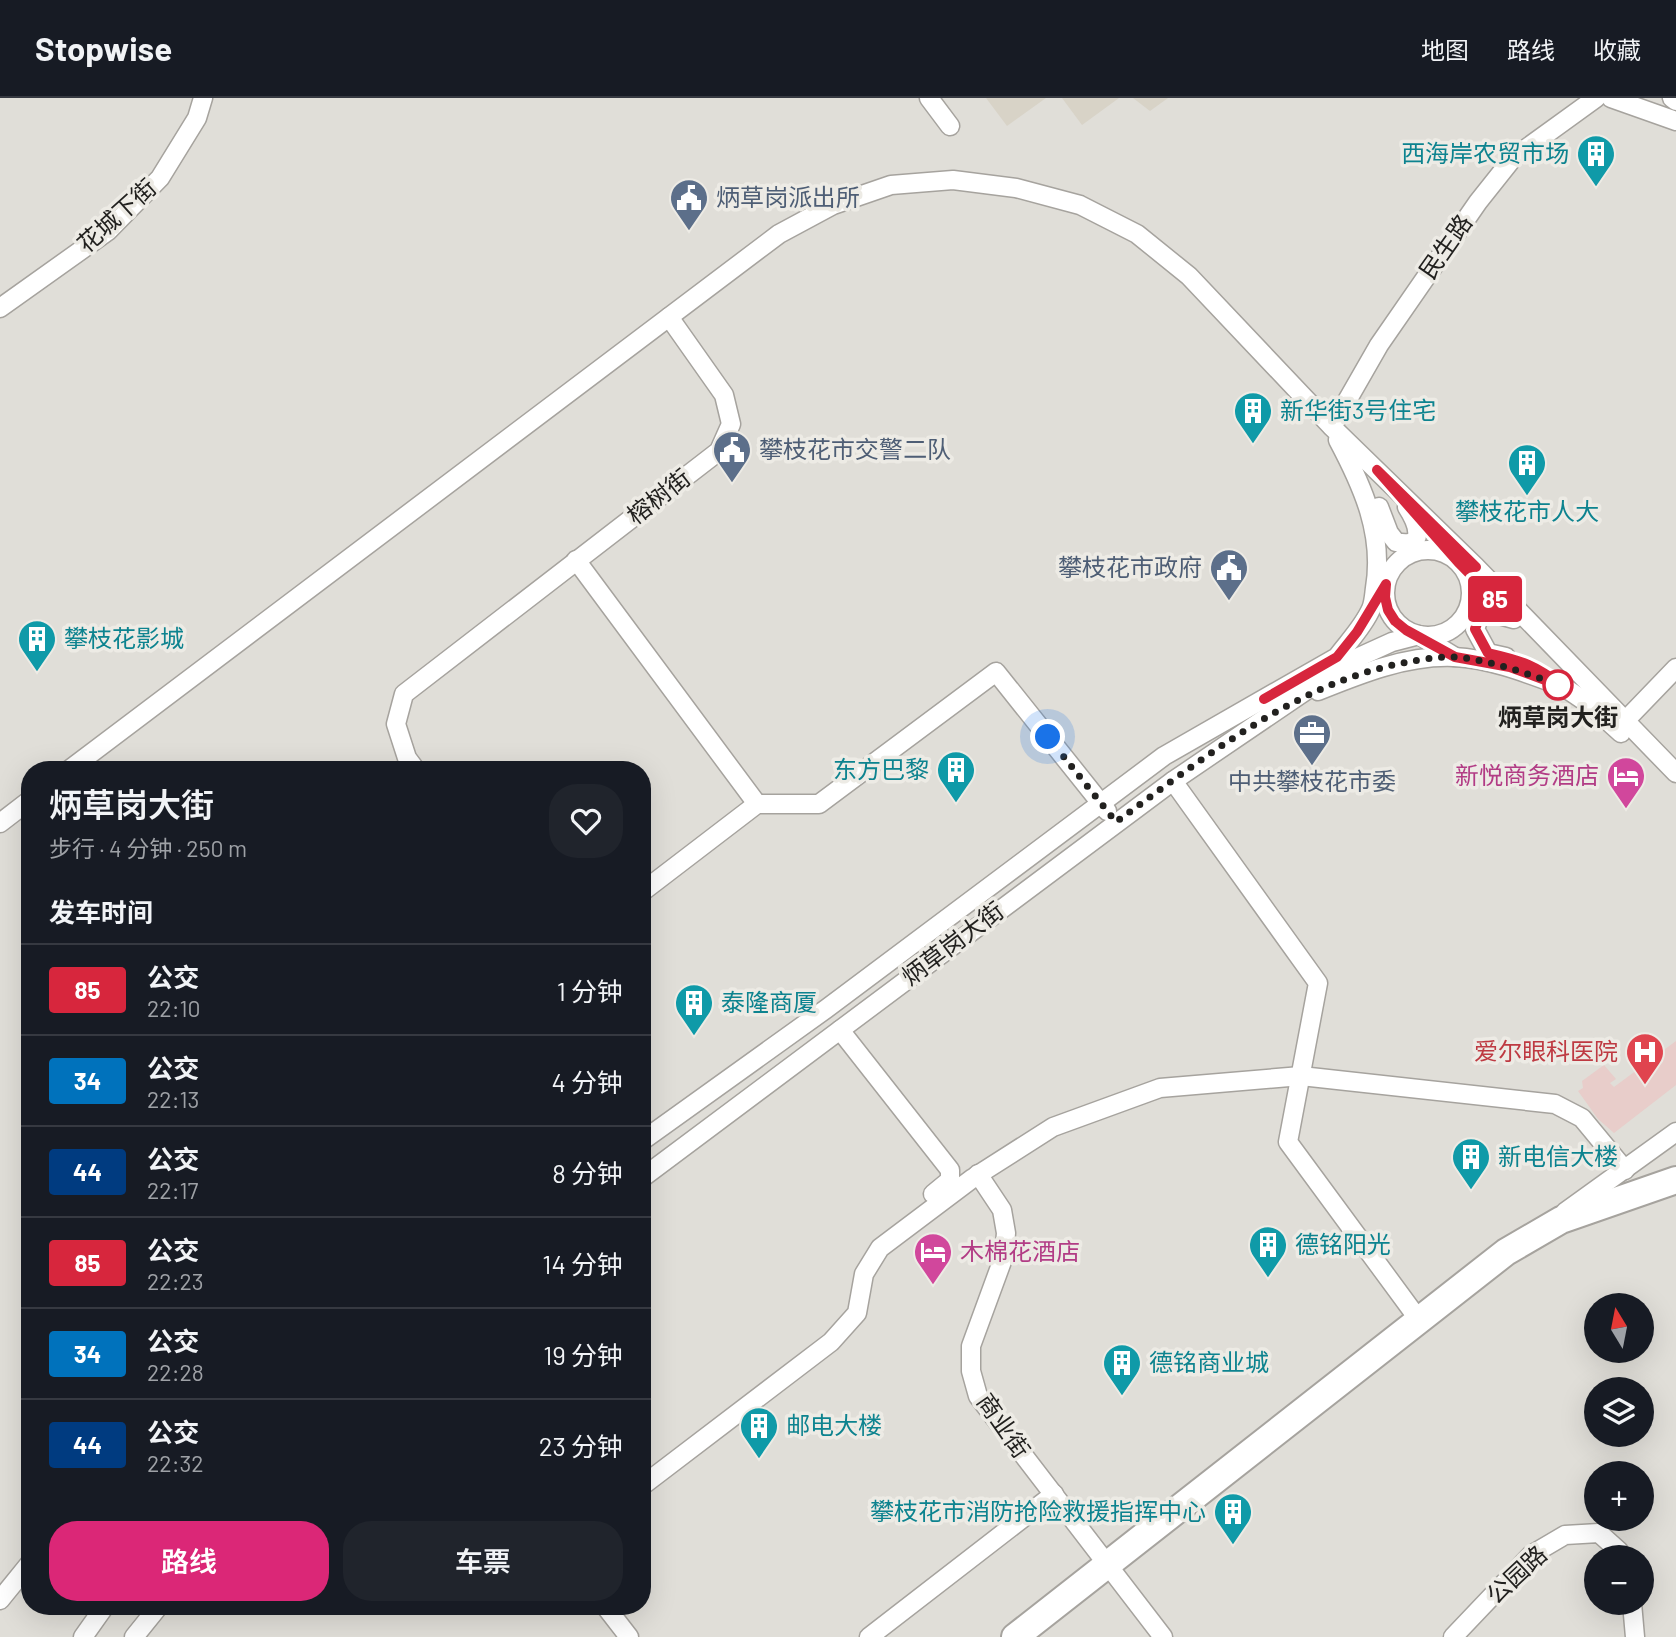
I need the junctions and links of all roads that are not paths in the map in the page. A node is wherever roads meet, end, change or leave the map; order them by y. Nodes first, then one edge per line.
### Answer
1 (203, 98) edge
2 (929, 98) edge
3 (1596, 98) edge
4 (1611, 98) edge
5 (1676, 121) edge
6 (950, 126) dead end
7 (0, 308) edge
8 (669, 317) junction
9 (1332, 427) junction
10 (1350, 463) junction
11 (1377, 470) junction
12 (1400, 496) junction
13 (1375, 526) junction
14 (576, 560) junction
15 (1458, 562) junction
16 (1388, 578) junction
17 (1372, 606) junction
18 (1514, 619) junction
19 (1419, 635) junction
20 (1455, 657) junction
21 (1676, 668) edge
22 (1564, 687) junction
23 (1266, 707) junction
24 (1619, 725) junction
25 (81, 761) edge
26 (409, 761) edge
27 (1676, 773) edge
28 (1173, 781) junction
29 (1676, 787) edge
30 (1100, 802) junction
31 (757, 804) junction
32 (21, 807) edge
33 (1116, 822) junction
34 (0, 823) edge
35 (651, 885) edge
36 (840, 1030) junction
37 (1301, 1076) junction
38 (1676, 1132) edge
39 (651, 1135) edge
40 (1625, 1170) junction
41 (651, 1171) edge
42 (978, 1174) junction
43 (1676, 1180) edge
44 (1676, 1193) edge
45 (880, 1248) junction
46 (1506, 1252) junction
47 (1419, 1320) junction
48 (651, 1479) edge
49 (1054, 1494) junction
50 (1612, 1545) edge
51 (1112, 1570) junction
52 (21, 1574) edge
53 (0, 1600) edge
54 (99, 1615) edge
55 (152, 1615) edge
56 (613, 1615) edge
57 (1633, 1615) edge
58 (83, 1637) edge
59 (134, 1637) edge
60 (629, 1637) edge
61 (869, 1637) edge
62 (1015, 1637) edge
63 (1042, 1637) edge
64 (1163, 1637) edge
65 (1453, 1637) edge
66 (1635, 1637) edge

1 - 7 street, 花城下街
2 - 6 street
3 - 9 street, 民生路
4 - 5 street
8 - 9 street
8 - 14 street, 榕树街
8 - 25 street
9 - 10 street
9 - 11 street
10 - 12 street
10 - 13 street
11 - 12 street
11 - 24 street
12 - 15 street
13 - 16 street
13 - 17 street
14 - 26 street, 榕树街
14 - 31 street
15 - 16 street
15 - 18 street
15 - 19 street
16 - 17 street
16 - 19 street
17 - 23 street
18 - 22 street
18 - 24 street
19 - 20 street
19 - 23 street
20 - 22 street
20 - 23 street
21 - 24 street
22 - 24 street
23 - 28 street, 炳草岗大街
23 - 30 street, 炳草岗大街
24 - 27 street
24 - 29 street
28 - 33 street, 炳草岗大街
28 - 37 street
30 - 31 street
30 - 33 street
30 - 39 street, 炳草岗大街
31 - 35 street
32 - 34 street
33 - 36 street, 炳草岗大街
36 - 41 street, 炳草岗大街
36 - 45 street
37 - 40 street
37 - 42 street
37 - 47 street
38 - 40 street
40 - 46 street
42 - 45 street
42 - 49 street, 商业街
43 - 46 highway
44 - 51 highway
45 - 48 street
46 - 47 highway
47 - 51 highway
49 - 51 street, 商业街
49 - 61 street
50 - 65 street, 公园路
51 - 62 highway
51 - 63 highway
51 - 64 street
52 - 53 street
54 - 58 street
55 - 59 street
56 - 60 street
57 - 66 street

